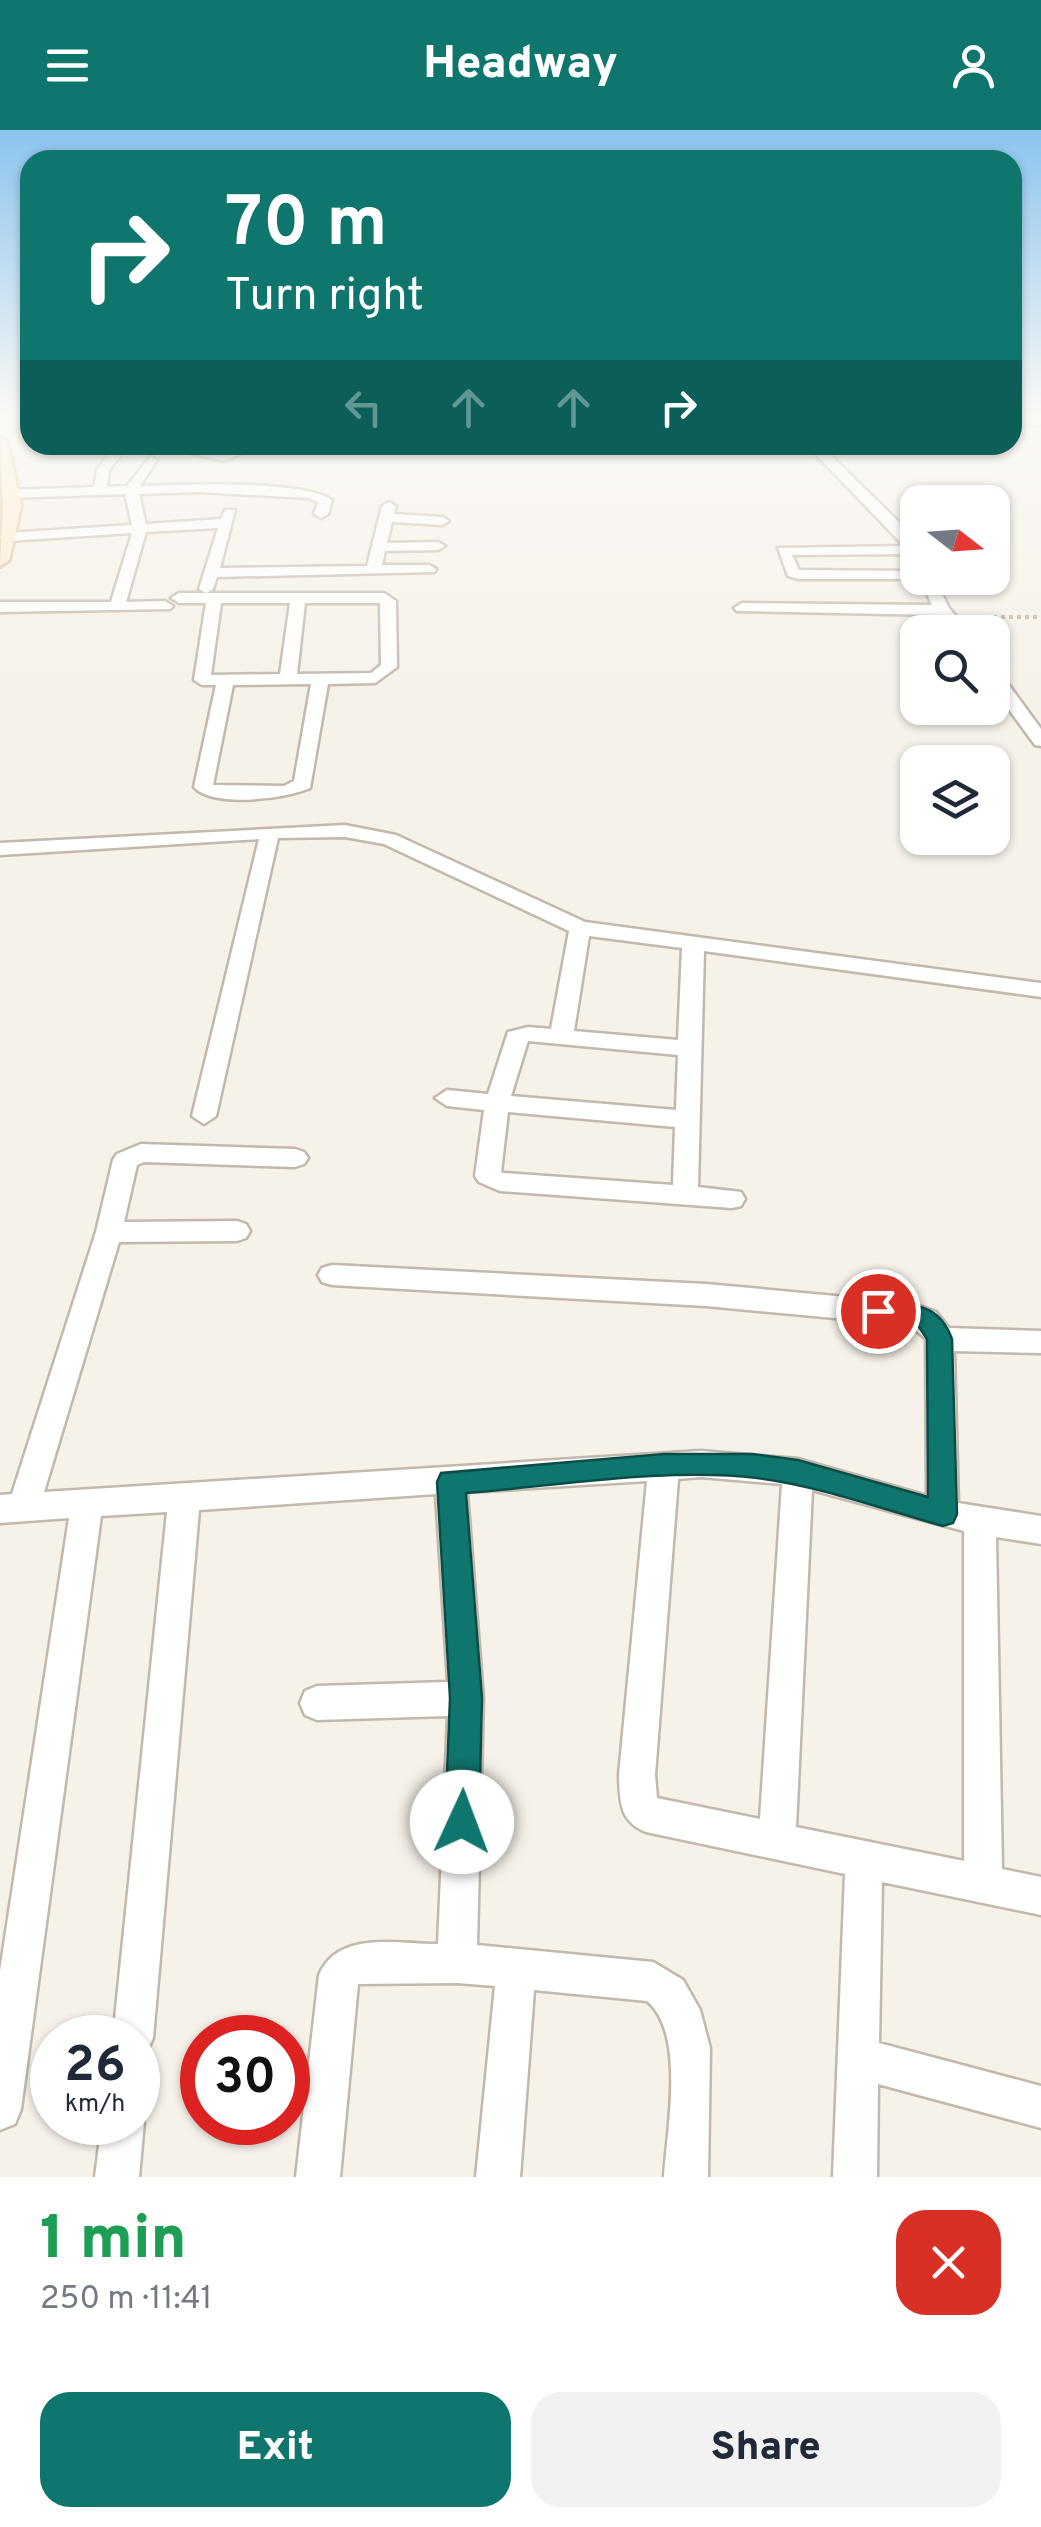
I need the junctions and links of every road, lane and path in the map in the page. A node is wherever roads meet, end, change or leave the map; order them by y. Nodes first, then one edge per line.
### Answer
1 (137, 511) edge
2 (231, 511) edge
3 (322, 511) edge
4 (877, 511) edge
5 (322, 514) dead end
6 (442, 520) dead end
7 (226, 524) junction
8 (5, 526) edge
9 (140, 529) junction
10 (900, 531) edge
11 (379, 546) junction
12 (438, 546) dead end
13 (900, 554) edge
14 (0, 560) edge
15 (429, 569) dead end
16 (373, 571) junction
17 (900, 575) edge
18 (210, 587) junction
19 (936, 595) edge
20 (298, 596) junction
21 (0, 606) edge
22 (116, 606) junction
23 (742, 608) dead end
24 (945, 614) junction
25 (1041, 617) edge
26 (288, 680) junction
27 (320, 680) junction
28 (225, 681) junction
29 (1010, 699) edge
30 (1041, 741) edge
31 (249, 793) junction
32 (270, 832) junction
33 (243, 833) junction
34 (5, 849) edge
35 (0, 870) edge
36 (580, 928) junction
37 (692, 945) junction
38 (1041, 990) edge
39 (561, 1037) junction
40 (692, 1049) junction
41 (447, 1098) dead end
42 (497, 1104) junction
43 (204, 1116) dead end
44 (688, 1120) junction
45 (295, 1158) dead end
46 (685, 1196) junction
47 (732, 1199) dead end
48 (237, 1231) dead end
49 (109, 1232) junction
50 (332, 1274) dead end
51 (940, 1339) junction
52 (1041, 1342) edge
53 (664, 1466) junction
54 (798, 1472) junction
55 (451, 1482) junction
56 (184, 1497) junction
57 (87, 1502) junction
58 (12, 1508) edge
59 (943, 1514) junction
60 (980, 1521) junction
61 (1041, 1530) edge
62 (466, 1698) junction
63 (317, 1703) dead end
64 (778, 1842) junction
65 (864, 1859) junction
66 (983, 1884) junction
67 (1041, 1896) edge
68 (457, 1962) junction
69 (516, 1969) junction
70 (135, 2015) edge
71 (860, 2058) junction
72 (1041, 2108) edge
73 (0, 2109) edge
74 (120, 2145) edge
75 (117, 2177) edge
76 (318, 2177) edge
77 (498, 2177) edge
78 (686, 2177) edge
79 (855, 2177) edge

1 - 9 street
2 - 7 street
3 - 5 street
4 - 10 street
6 - 11 street
7 - 9 street
7 - 18 street
8 - 9 street
8 - 14 street
9 - 22 street
11 - 12 street
11 - 16 street
13 - 17 street
15 - 16 street
16 - 18 street
18 - 20 street
18 - 22 street
18 - 28 street
19 - 24 street
20 - 26 street
20 - 27 street
21 - 22 street
23 - 24 street
24 - 25 path
26 - 27 street
26 - 28 street
27 - 31 street
28 - 31 street
29 - 30 street
31 - 33 street
32 - 33 street
32 - 36 street
32 - 43 street
33 - 34 street
34 - 35 street
36 - 37 street
36 - 39 street
37 - 38 street
37 - 40 street
39 - 40 street
39 - 42 street
40 - 44 street
41 - 42 street
42 - 44 street
42 - 46 street
44 - 46 street
45 - 49 street
46 - 47 street
48 - 49 street
49 - 58 street
50 - 51 street
51 - 52 street
51 - 59 street
53 - 54 street
53 - 55 street
53 - 64 street
54 - 59 street
54 - 64 street
55 - 56 street
55 - 62 street
56 - 57 street
56 - 70 street
57 - 58 street
57 - 73 street
59 - 60 street
60 - 61 street
60 - 66 street
62 - 63 street
62 - 68 street
64 - 65 street
65 - 66 street
65 - 71 street
66 - 67 street
68 - 69 street
68 - 76 street
69 - 77 street
69 - 78 street
71 - 72 street
71 - 79 street
74 - 75 street

